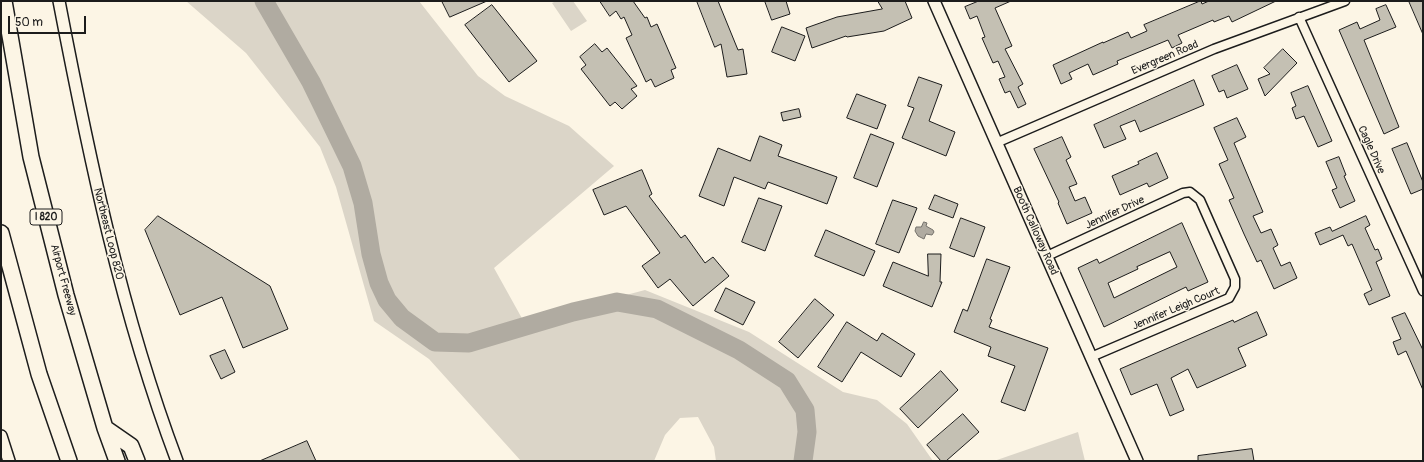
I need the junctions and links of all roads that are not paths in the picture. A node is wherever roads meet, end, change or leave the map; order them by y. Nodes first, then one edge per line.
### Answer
1 (4, 1) edge
2 (59, 1) edge
3 (934, 1) edge
4 (1345, 1) edge
5 (1299, 17) junction
6 (996, 143) junction
7 (1193, 193) joint
8 (1, 233) edge
9 (1047, 256) junction
10 (1423, 291) edge
11 (1091, 357) junction
12 (105, 428) junction
13 (1, 436) edge
14 (8, 461) edge
15 (69, 461) edge
16 (117, 461) edge
17 (137, 461) edge
18 (177, 461) edge
19 (1137, 461) edge

1 - 12 highway, Airport Freeway / I 820
2 - 18 street, Northeast Loop 820
3 - 6 street, Booth Calloway Road
4 - 5 street, Evergreen Road
5 - 6 street, Evergreen Road
5 - 10 street, Cagle Drive
6 - 9 street, Booth Calloway Road
7 - 9 street, Jennifer Drive
7 - 11 street, Jennifer Leigh Court
8 - 15 highway
9 - 11 street, Booth Calloway Road
11 - 19 street, Booth Calloway Road
12 - 16 highway, Airport Freeway / I 820
12 - 17 highway
13 - 14 street

